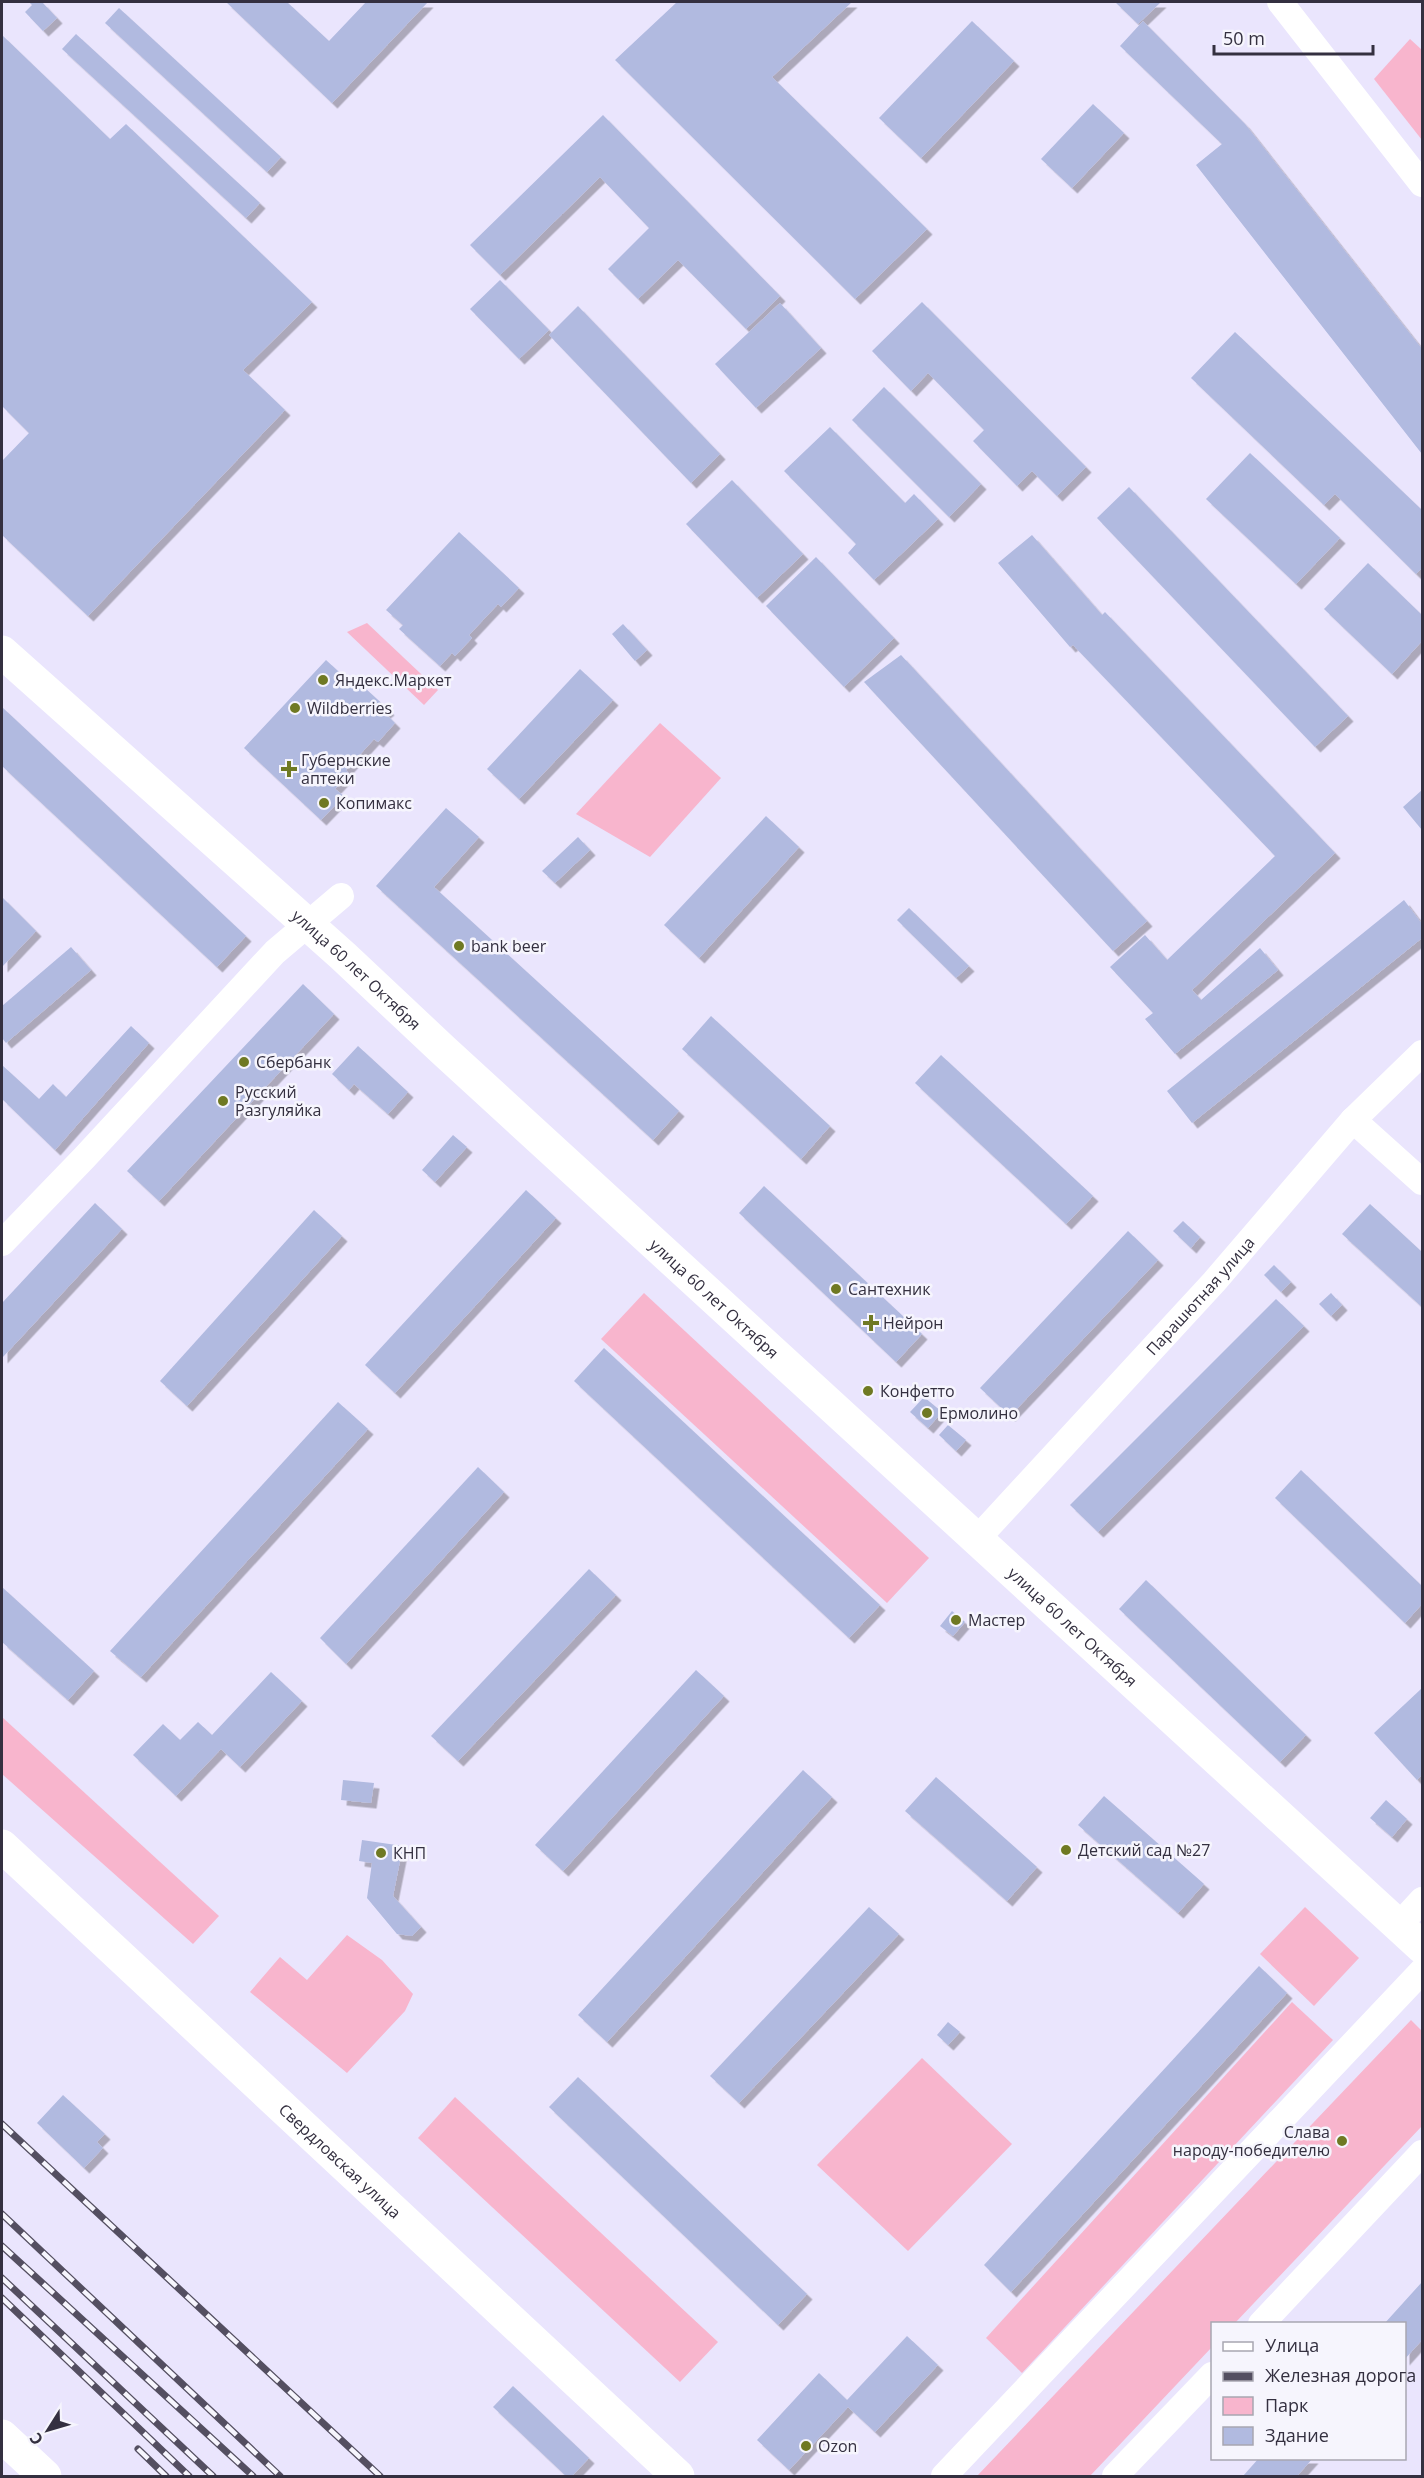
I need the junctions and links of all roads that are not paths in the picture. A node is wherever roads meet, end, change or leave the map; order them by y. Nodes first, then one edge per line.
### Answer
1 (1280, 2) edge
2 (1422, 184) edge
3 (2, 652) edge
4 (341, 896) dead end
5 (308, 925) junction
6 (1422, 1053) edge
7 (1353, 1120) junction
8 (1422, 1182) edge
9 (2, 1243) edge
10 (978, 1539) junction
11 (2, 1846) edge
12 (1422, 1900) edge
13 (1399, 1925) junction
14 (1422, 1947) edge
15 (1422, 1971) edge
16 (1422, 2153) edge
17 (1263, 2322) edge
18 (1211, 2376) edge
19 (2, 2436) edge
20 (45, 2476) edge
21 (678, 2476) edge
22 (944, 2476) edge
23 (1115, 2476) edge

1 - 2 street
3 - 5 main road, улица 60 лет Октября
4 - 5 street
5 - 9 street
5 - 10 main road, улица 60 лет Октября
6 - 7 street, Парашютная улица
7 - 8 street
7 - 10 street, Парашютная улица
10 - 13 main road, улица 60 лет Октября
11 - 21 main road, Свердловская улица
12 - 13 street
13 - 14 main road, улица 60 лет Октября
15 - 22 street
16 - 17 street
18 - 23 street
19 - 20 main road

